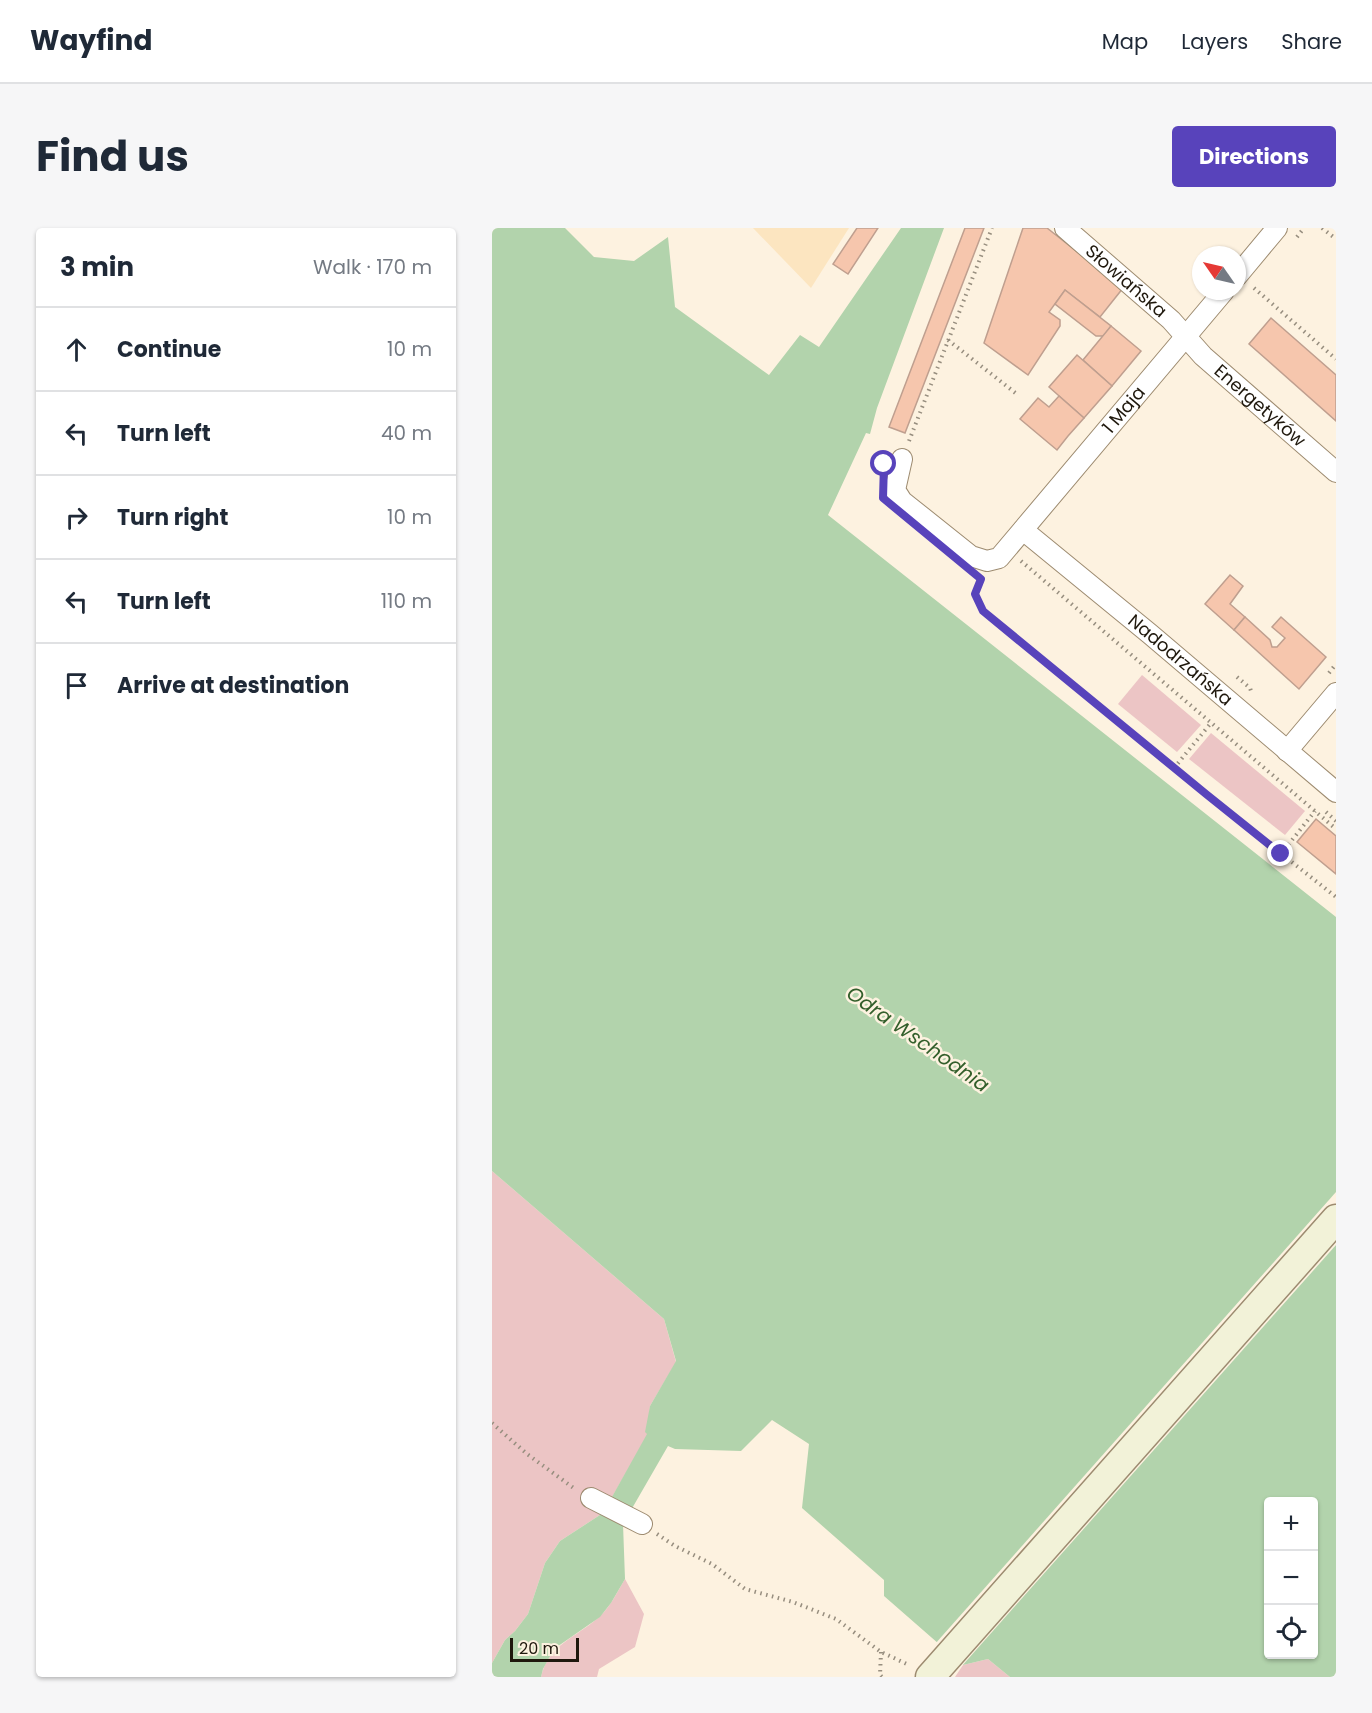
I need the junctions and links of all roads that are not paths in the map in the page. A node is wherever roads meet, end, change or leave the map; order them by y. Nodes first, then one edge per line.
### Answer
1 (1065, 228) edge
2 (1277, 228) edge
3 (1246, 265) edge
4 (1216, 300) edge
5 (1185, 336) junction
6 (902, 459) road end
7 (1336, 472) edge
8 (1023, 530) junction
9 (1329, 687) edge
10 (1287, 751) junction
11 (1336, 792) edge
12 (1336, 1219) edge
13 (584, 1494) road end
14 (649, 1529) road end
15 (922, 1672) edge

1 - 5 street, Słowiańska
2 - 3 street
4 - 5 street, 1 Maja
5 - 7 street, Energetyków
5 - 8 street, 1 Maja
6 - 8 street, 1 Maja
8 - 10 street, Nadodrzańska
9 - 10 street
10 - 11 street, Nadodrzańska
12 - 15 main road
13 - 14 street

